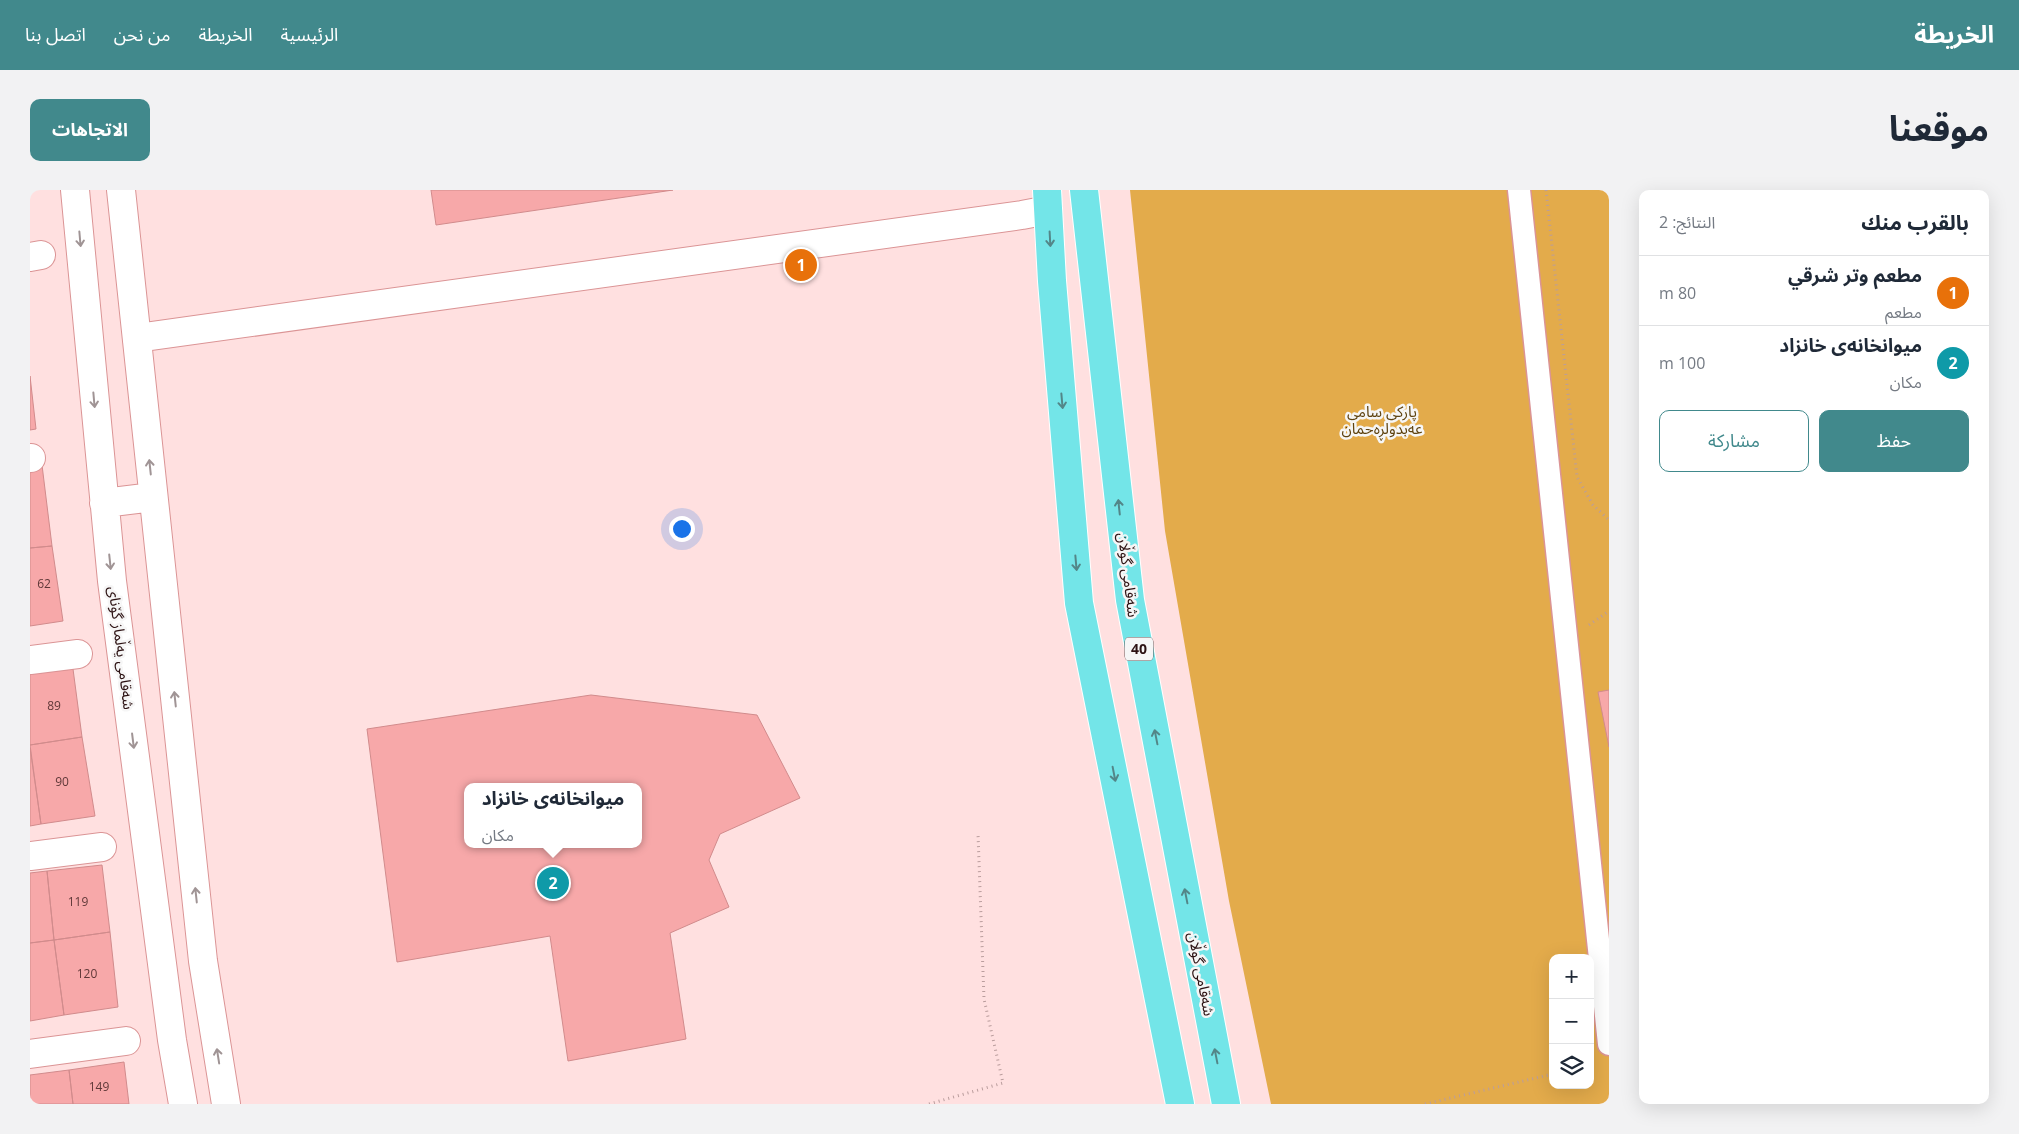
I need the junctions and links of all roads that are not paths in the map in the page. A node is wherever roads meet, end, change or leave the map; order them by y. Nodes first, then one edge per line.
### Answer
1 (75, 190) edge
2 (121, 190) edge
3 (1084, 190) edge
4 (1519, 190) edge
5 (1048, 200) edge
6 (137, 338) junction
7 (153, 497) junction
8 (104, 503) junction
9 (78, 654) dead end
10 (30, 660) edge
11 (102, 847) dead end
12 (30, 856) edge
13 (126, 1041) dead end
14 (1609, 1044) edge
15 (30, 1054) edge
16 (183, 1104) edge
17 (226, 1104) edge
18 (1180, 1104) edge
19 (1226, 1104) edge

1 -> 8 street, شەقامی یەڵماز گۆنای
2 - 6 street
19 -> 3 main road, شەقامی گوڵان / 40
4 - 14 street
5 - 6 street
5 -> 18 main road
7 -> 6 street
7 - 8 street
17 -> 7 street
8 -> 16 street, شەقامی یەڵماز گۆنای
9 - 10 street
11 - 12 street
13 - 15 street

